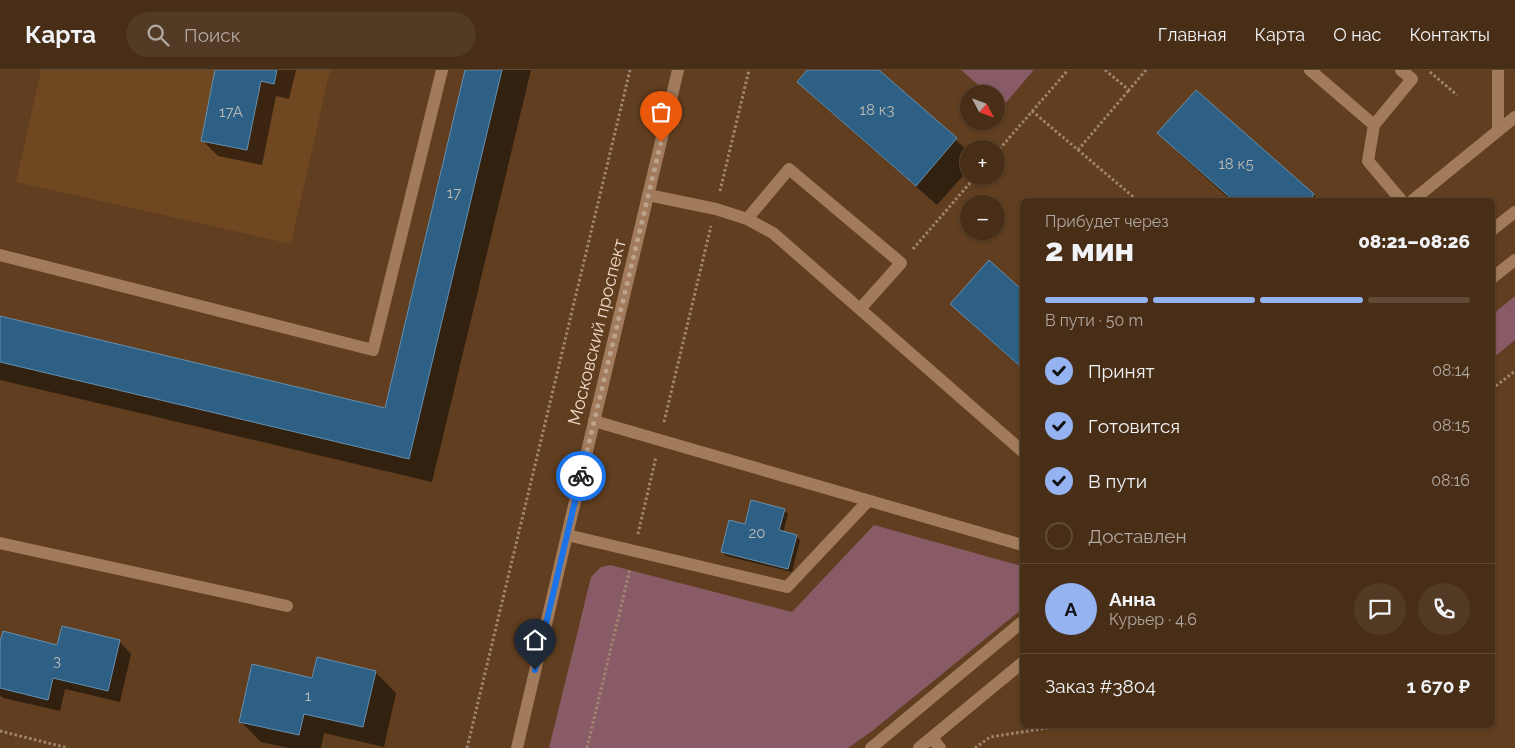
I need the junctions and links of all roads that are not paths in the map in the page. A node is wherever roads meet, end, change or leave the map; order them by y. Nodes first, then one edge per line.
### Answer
1 (442, 70) edge
2 (678, 70) edge
3 (1310, 70) edge
4 (1401, 70) edge
5 (1498, 70) edge
6 (1515, 117) edge
7 (1374, 125) junction
8 (1498, 131) junction
9 (648, 195) junction
10 (1399, 198) edge
11 (1415, 198) edge
12 (1515, 212) edge
13 (747, 219) junction
14 (1495, 228) edge
15 (0, 255) edge
16 (1515, 260) edge
17 (1495, 276) edge
18 (860, 309) junction
19 (594, 421) junction
20 (1020, 449) edge
21 (868, 501) junction
22 (567, 535) junction
23 (0, 542) edge
24 (1020, 544) edge
25 (287, 606) dead end
26 (1020, 624) edge
27 (1020, 666) edge
28 (932, 738) junction
29 (518, 748) edge
30 (871, 748) edge
31 (919, 748) edge
32 (940, 748) edge

1 - 15 street
2 - 9 street, Московский проспект
3 - 7 street
4 - 7 street
5 - 8 street
6 - 8 street
7 - 10 street
8 - 11 street
9 - 13 street
9 - 19 street, Московский проспект
12 - 14 street
13 - 18 street
13 - 18 street
16 - 17 street
18 - 20 street
19 - 21 street
19 - 22 street, Московский проспект
21 - 22 street
21 - 24 street
22 - 29 street, Московский проспект
23 - 25 street
26 - 30 street
27 - 28 street
28 - 31 street
28 - 32 street

